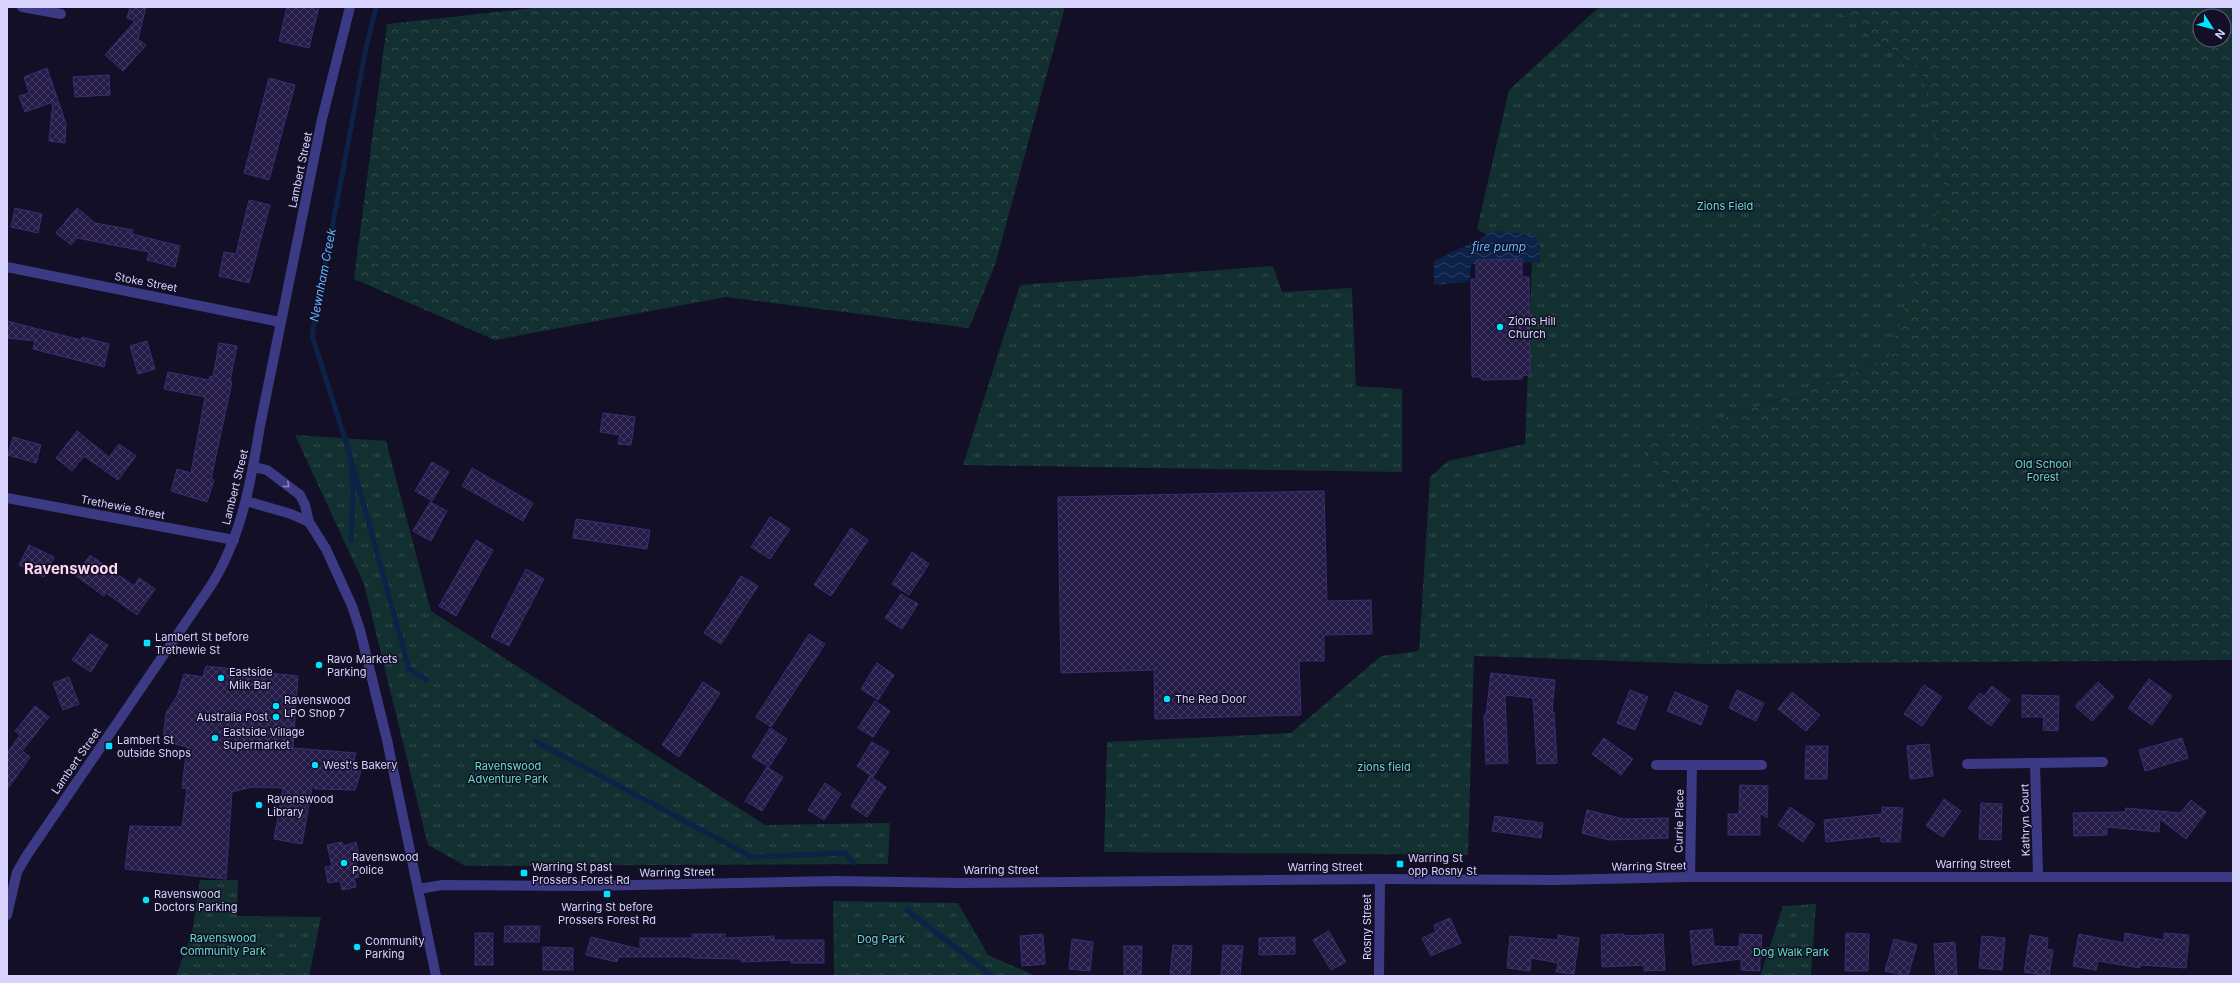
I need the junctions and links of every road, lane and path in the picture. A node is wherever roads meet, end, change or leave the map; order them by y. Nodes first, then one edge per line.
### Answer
1 (22, 7) edge
2 (350, 7) edge
3 (61, 14) dead end
4 (7, 267) edge
5 (280, 322) junction
6 (254, 467) junction
7 (7, 498) edge
8 (246, 500) junction
9 (309, 522) junction
10 (234, 540) junction
11 (2103, 762) dead end
12 (2035, 763) junction
13 (1762, 764) dead end
14 (1967, 764) dead end
15 (1656, 765) dead end
16 (1692, 765) junction
17 (2038, 876) junction
18 (1690, 877) junction
19 (2233, 877) edge
20 (1380, 879) junction
21 (10, 888) edge
22 (418, 889) junction
23 (7, 915) edge
24 (436, 976) edge
25 (1379, 976) edge

1 - 3 street
2 - 5 street, Lambert Street
4 - 5 street, Stoke Street
5 - 6 street, Lambert Street
6 - 8 street, Lambert Street
6 -> 9 street
7 - 10 street, Trethewie Street
8 - 9 street
8 - 10 street, Lambert Street
9 - 22 street
10 - 21 street, Lambert Street
11 - 12 street
12 - 14 street
12 - 17 street, Kathryn Court
13 - 16 street
15 - 16 street
16 - 18 street, Currie Place
17 - 18 street, Warring Street
17 - 19 street, Warring Street
18 - 20 street, Warring Street
20 - 22 street, Warring Street
20 - 25 street, Rosny Street
21 - 23 street, Lambert Street
22 - 24 street

